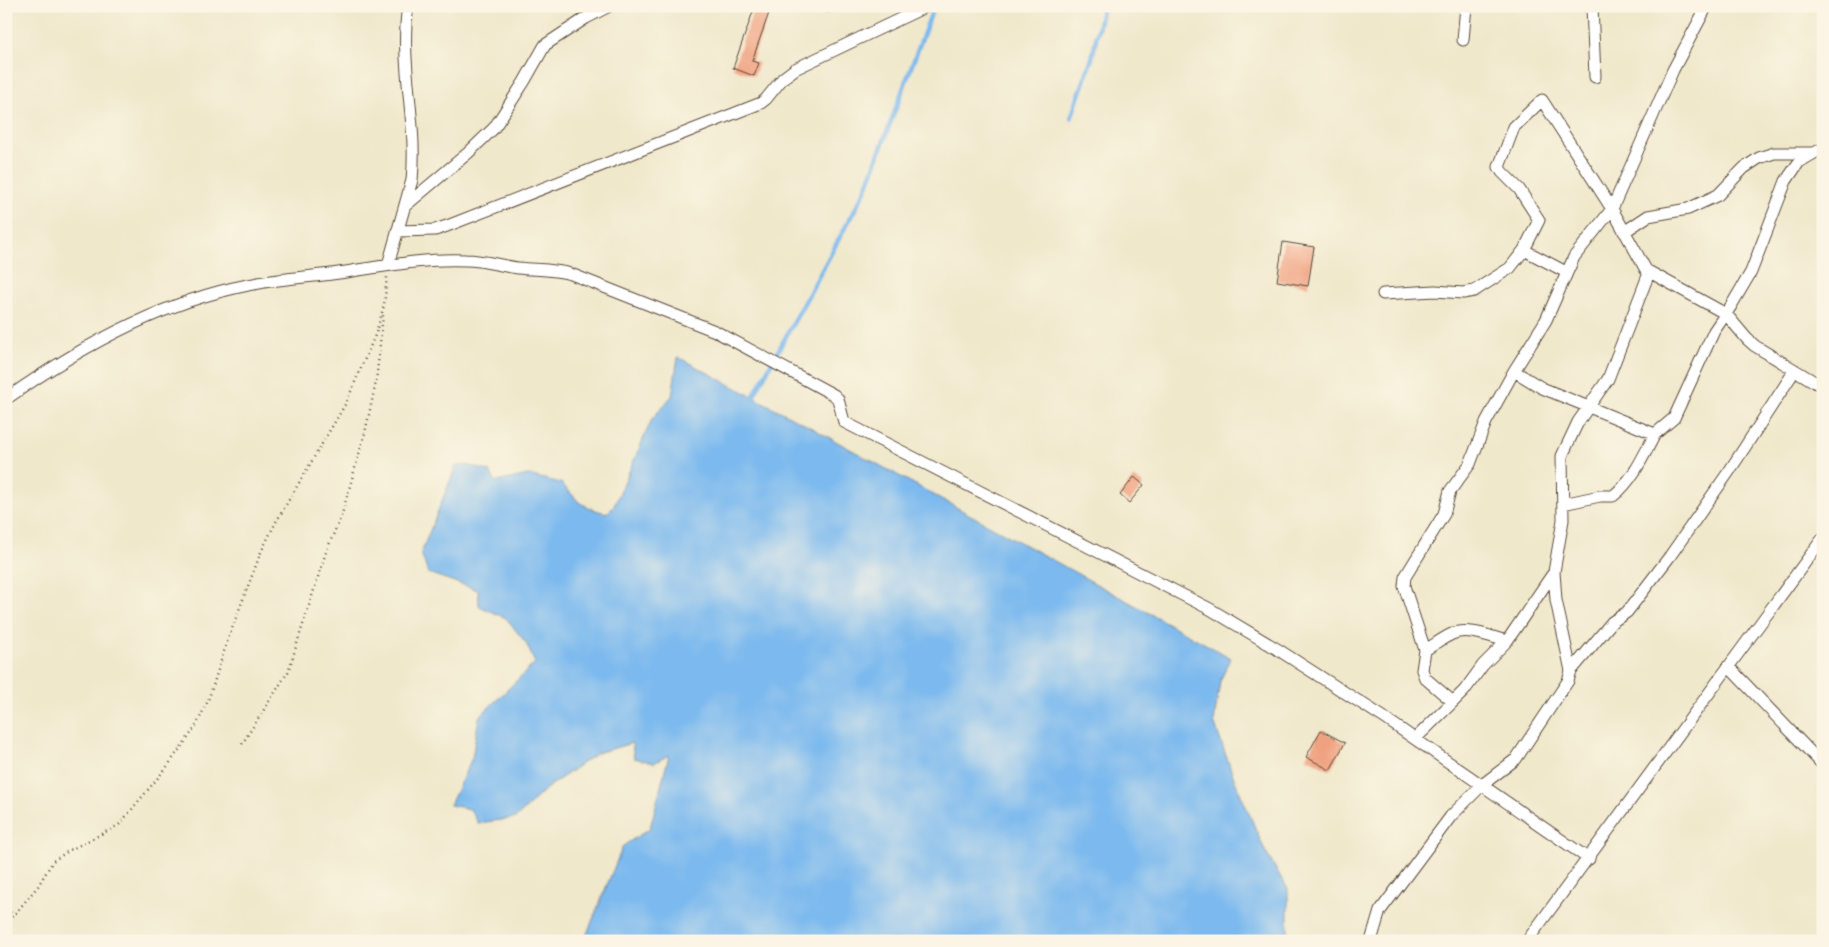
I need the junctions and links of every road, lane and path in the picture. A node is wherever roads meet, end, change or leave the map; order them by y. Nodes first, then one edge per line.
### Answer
1 (408, 6) edge
2 (609, 6) edge
3 (927, 6) edge
4 (1466, 6) edge
5 (1592, 6) edge
6 (1707, 6) edge
7 (1463, 40) dead end
8 (1595, 77) dead end
9 (1819, 150) edge
10 (404, 206) junction
11 (1612, 209) junction
12 (397, 231) junction
13 (1624, 232) junction
14 (1524, 250) junction
15 (388, 265) junction
16 (1566, 272) junction
17 (1649, 273) junction
18 (1383, 294) dead end
19 (384, 306) junction
20 (1726, 314) junction
21 (1794, 370) junction
22 (1514, 371) junction
23 (1823, 387) edge
24 (6, 399) edge
25 (1588, 408) junction
26 (1655, 434) junction
27 (1562, 504) junction
28 (1823, 538) edge
29 (1554, 572) junction
30 (1506, 641) junction
31 (1425, 650) junction
32 (1728, 666) junction
33 (1571, 671) junction
34 (1453, 702) junction
35 (1415, 739) junction
36 (242, 744) dead end
37 (1823, 765) edge
38 (1482, 785) junction
39 (1589, 859) junction
40 (6, 910) edge
41 (15, 915) junction
42 (6, 925) edge
43 (1370, 941) edge
44 (1528, 941) edge

1 - 10 street
2 - 10 street
3 - 12 street
4 - 7 street
5 - 8 street
6 - 11 street
9 - 13 street
9 - 20 street
10 - 12 street
11 - 13 street
11 - 14 street
11 - 16 street
12 - 15 street
13 - 17 street
14 - 16 street
14 - 18 street
15 - 19 path
15 - 24 street
15 - 35 street
16 - 22 street
17 - 20 street
17 - 25 street
19 - 36 path
19 - 41 path
20 - 21 street
20 - 26 street
21 - 23 street
21 - 33 street
22 - 25 street
22 - 31 street
25 - 26 street
25 - 27 street
26 - 27 street
27 - 29 street
28 - 32 street
29 - 30 street
29 - 33 street
30 - 31 street
30 - 34 street
31 - 34 street
32 - 37 street
32 - 39 street
33 - 38 street
34 - 35 street
35 - 38 street
38 - 39 street
38 - 43 street
39 - 44 street
40 - 41 path
41 - 42 path

